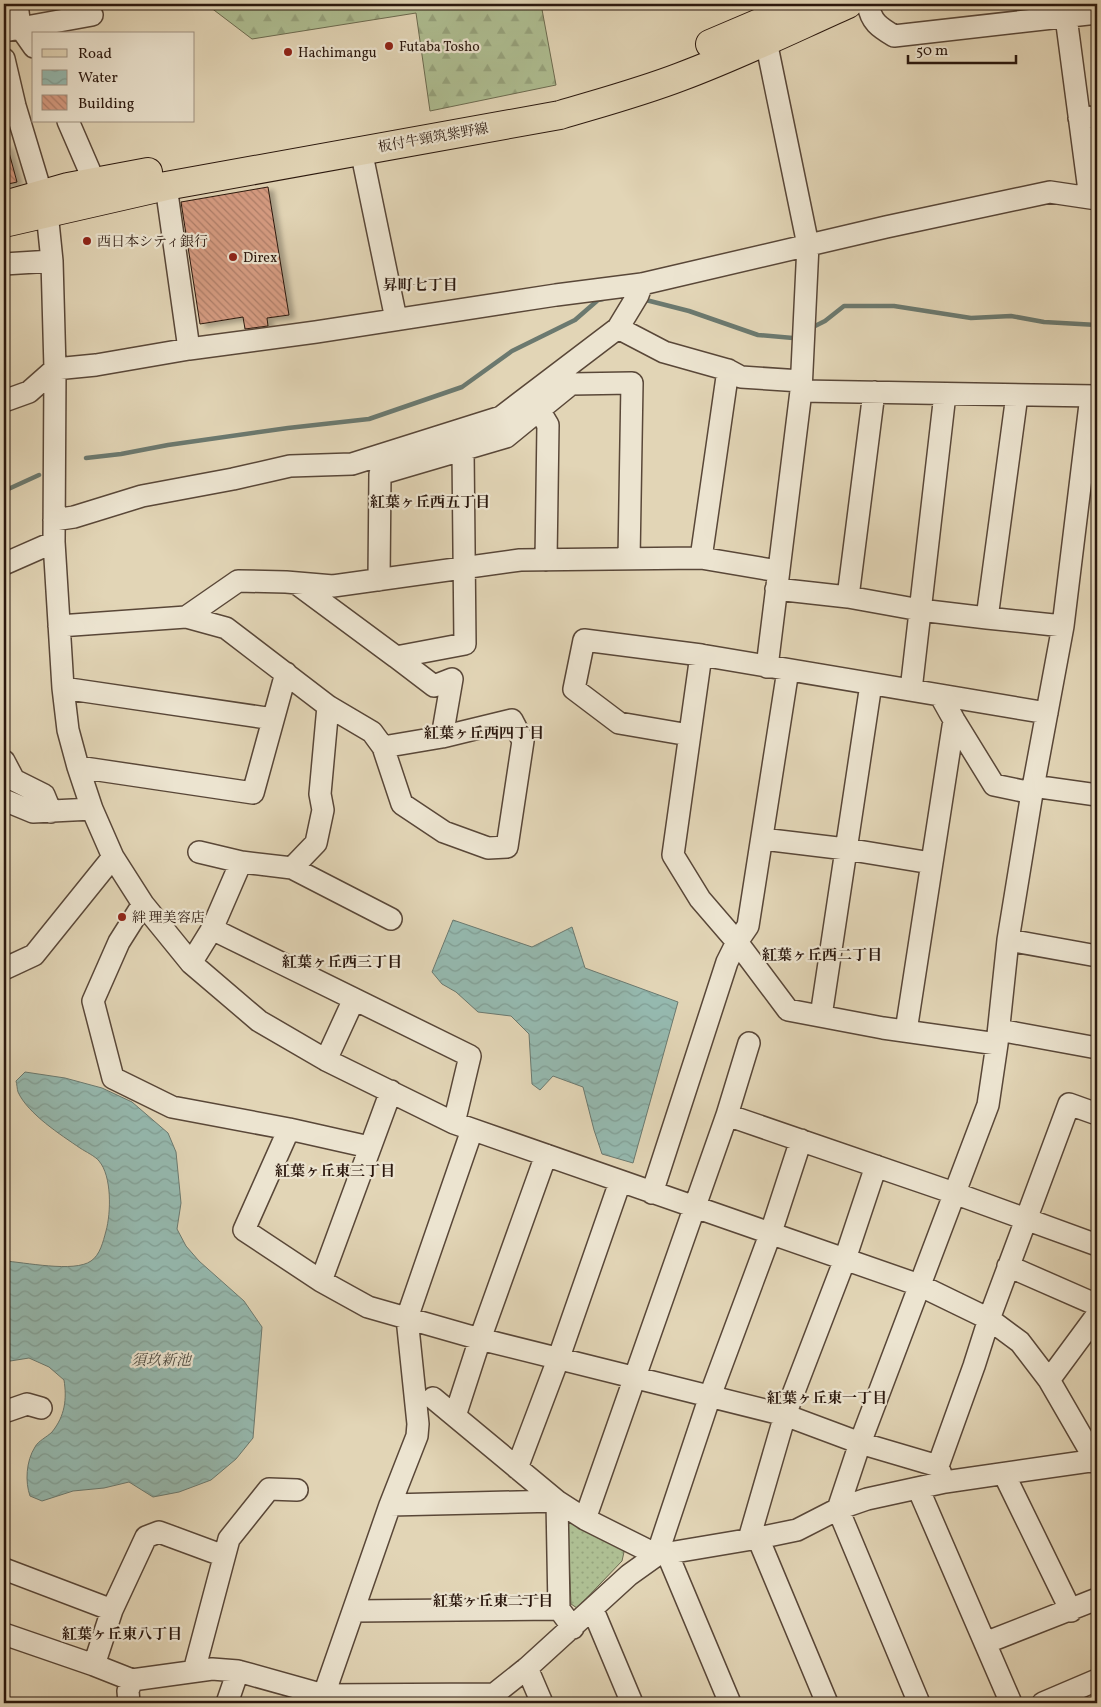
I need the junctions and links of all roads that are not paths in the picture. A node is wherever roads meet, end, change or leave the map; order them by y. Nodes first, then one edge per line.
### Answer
1 (17, 4) edge
2 (806, 4) edge
3 (848, 4) edge
4 (868, 4) edge
5 (1083, 12) edge
6 (92, 15) dead end
7 (12, 29) edge
8 (766, 41) junction
9 (32, 44) edge
10 (4, 59) edge
11 (9, 107) edge
12 (1088, 118) edge
13 (68, 122) edge
14 (362, 150) junction
15 (94, 181) junction
16 (166, 186) junction
17 (1094, 198) edge
18 (45, 203) junction
19 (4, 206) edge
20 (4, 223) edge
21 (808, 245) junction
22 (52, 261) junction
23 (4, 264) edge
24 (642, 284) junction
25 (396, 319) junction
26 (618, 328) junction
27 (189, 349) junction
28 (55, 369) junction
29 (728, 370) junction
30 (801, 386) junction
31 (874, 392) junction
32 (945, 394) junction
33 (1017, 395) junction
34 (1094, 396) edge
35 (4, 401) edge
36 (539, 410) junction
37 (463, 450) junction
38 (54, 520) junction
39 (54, 542) junction
40 (701, 558) junction
41 (629, 559) junction
42 (546, 560) junction
43 (4, 564) edge
44 (464, 568) junction
45 (379, 580) junction
46 (777, 580) junction
47 (296, 582) junction
48 (848, 598) junction
49 (920, 610) junction
50 (186, 617) junction
51 (987, 618) junction
52 (59, 626) junction
53 (1062, 626) junction
54 (701, 655) junction
55 (396, 658) junction
56 (767, 667) junction
57 (788, 670) junction
58 (286, 673) junction
59 (871, 684) junction
60 (63, 688) junction
61 (911, 690) junction
62 (940, 695) junction
63 (328, 706) junction
64 (1047, 712) junction
65 (273, 719) junction
66 (954, 720) junction
67 (689, 736) junction
68 (442, 737) junction
69 (383, 747) junction
70 (4, 761) edge
71 (78, 768) junction
72 (1033, 789) junction
73 (1097, 794) edge
74 (4, 800) edge
75 (92, 809) junction
76 (51, 812) junction
77 (762, 839) junction
78 (846, 850) junction
79 (200, 852) dead end
80 (113, 857) junction
81 (240, 862) junction
82 (932, 863) junction
83 (292, 868) junction
84 (143, 904) junction
85 (391, 919) dead end
86 (212, 929) junction
87 (1008, 940) junction
88 (737, 942) junction
89 (1097, 956) edge
90 (191, 963) junction
91 (4, 967) edge
92 (354, 999) junction
93 (821, 1016) junction
94 (906, 1031) junction
95 (998, 1037) junction
96 (749, 1044) dead end
97 (1097, 1048) edge
98 (326, 1060) junction
99 (391, 1091) junction
100 (1097, 1114) edge
101 (727, 1115) junction
102 (463, 1126) junction
103 (290, 1129) junction
104 (801, 1140) junction
105 (370, 1147) junction
106 (546, 1155) junction
107 (876, 1166) junction
108 (620, 1182) junction
109 (652, 1193) junction
110 (954, 1193) junction
111 (695, 1208) junction
112 (1025, 1219) junction
113 (771, 1232) junction
114 (1095, 1238) edge
115 (845, 1259) junction
116 (1008, 1266) junction
117 (321, 1280) junction
118 (919, 1285) junction
119 (1097, 1305) edge
120 (1097, 1315) edge
121 (407, 1318) junction
122 (989, 1319) junction
123 (480, 1338) junction
124 (559, 1358) junction
125 (635, 1376) junction
126 (1048, 1380) junction
127 (710, 1396) junction
128 (433, 1398) dead end
129 (41, 1408) dead end
130 (4, 1412) edge
131 (785, 1415) junction
132 (455, 1416) junction
133 (860, 1443) junction
134 (1097, 1461) edge
135 (516, 1468) junction
136 (941, 1474) junction
137 (1004, 1474) junction
138 (918, 1488) junction
139 (297, 1490) dead end
140 (557, 1501) junction
141 (390, 1505) junction
142 (838, 1509) junction
143 (585, 1519) junction
144 (754, 1539) junction
145 (662, 1554) junction
146 (224, 1556) junction
147 (4, 1569) edge
148 (1097, 1599) edge
149 (112, 1610) junction
150 (559, 1610) junction
151 (592, 1610) junction
152 (354, 1611) junction
153 (1070, 1611) junction
154 (573, 1628) junction
155 (4, 1634) edge
156 (985, 1643) junction
157 (94, 1665) junction
158 (527, 1668) junction
159 (238, 1671) junction
160 (194, 1672) junction
161 (132, 1680) junction
162 (1097, 1680) edge
163 (322, 1699) edge
164 (489, 1699) edge
165 (129, 1703) edge
166 (227, 1703) edge
167 (542, 1703) edge
168 (632, 1703) edge
169 (730, 1703) edge
170 (827, 1703) edge
171 (919, 1703) edge
172 (1011, 1703) edge
173 (1043, 1703) edge

1 - 7 street
2 - 15 main road, 板付牛頸筑紫野線
3 - 8 main road, 板付牛頸筑紫野線
4 - 5 street
5 - 12 street
6 - 7 street
7 - 9 street
8 - 14 main road, 板付牛頸筑紫野線
8 - 21 street
10 - 11 street
11 - 18 street
12 - 17 street
13 - 15 street
14 - 16 main road, 板付牛頸筑紫野線
14 - 25 street
15 - 18 main road, 板付牛頸筑紫野線
16 - 18 main road, 板付牛頸筑紫野線
16 - 27 street
17 - 21 street
18 - 19 main road, 板付牛頸筑紫野線
18 - 20 main road, 板付牛頸筑紫野線
18 - 22 street
21 - 24 street
21 - 30 street
22 - 23 street
22 - 28 street
24 - 25 street
24 - 26 street
25 - 27 street
26 - 29 street
26 - 38 street
27 - 28 street
28 - 35 street
28 - 38 street
29 - 30 street
29 - 40 street
30 - 31 street
30 - 46 street
31 - 32 street
31 - 48 street
32 - 33 street
32 - 49 street
33 - 34 street
33 - 51 street
34 - 53 street
36 - 37 street
36 - 41 street
36 - 42 street
37 - 44 street
37 - 45 street
38 - 39 street
39 - 43 street
39 - 52 street
40 - 41 street
40 - 46 street
41 - 42 street
42 - 44 street
44 - 45 street
44 - 55 street
45 - 47 street
46 - 48 street
46 - 56 street
47 - 50 street
47 - 55 street
48 - 49 street
49 - 51 street
49 - 61 street
50 - 52 street
50 - 58 street
51 - 53 street
52 - 60 street
53 - 64 street
54 - 56 street
54 - 67 street
54 - 67 street
55 - 68 street
56 - 57 street
57 - 59 street
57 - 77 street
58 - 63 street
58 - 65 street
59 - 61 street
59 - 78 street
60 - 65 street
60 - 71 street
61 - 62 street
62 - 64 street
62 - 66 street
63 - 69 street
63 - 83 street
64 - 72 street
65 - 71 street
66 - 72 street
66 - 82 street
67 - 88 street
68 - 69 street
68 - 69 street
70 - 76 street
71 - 75 street
72 - 73 street
72 - 87 street
74 - 76 street
75 - 76 street
75 - 80 street
77 - 78 street
77 - 88 street
78 - 82 street
78 - 93 street
79 - 81 street
80 - 84 street
80 - 91 street
81 - 83 street
81 - 86 street
82 - 94 street
83 - 85 street
84 - 90 street
84 - 103 street
86 - 90 street
86 - 92 street
87 - 89 street
87 - 95 street
88 - 93 street
88 - 109 street
90 - 98 street
92 - 98 street
92 - 102 street
93 - 94 street
94 - 95 street
95 - 97 street
95 - 110 street
96 - 101 street
98 - 99 street
99 - 102 street
99 - 105 street
100 - 112 street
101 - 104 street
101 - 111 street
102 - 106 street
102 - 121 street
103 - 105 street
103 - 117 street
104 - 107 street
104 - 113 street
105 - 117 street
106 - 108 street
106 - 123 street
107 - 110 street
107 - 115 street
108 - 109 street
108 - 124 street
109 - 111 street
110 - 112 street
110 - 118 street
111 - 113 street
111 - 125 street
112 - 114 street
112 - 116 street
113 - 115 street
113 - 127 street
115 - 118 street
115 - 131 street
116 - 119 street
116 - 122 street
117 - 121 street
118 - 122 street
118 - 133 street
120 - 126 street
121 - 123 street
121 - 141 street
122 - 126 street
122 - 136 street
123 - 124 street
123 - 132 street
124 - 125 street
124 - 135 street
125 - 127 street
125 - 143 street
126 - 134 street
127 - 131 street
127 - 145 street
128 - 132 street
129 - 130 street
131 - 133 street
131 - 144 street
132 - 135 street
133 - 136 street
133 - 142 street
134 - 137 street
135 - 140 street
136 - 137 street
136 - 138 street
137 - 153 street
138 - 142 street
138 - 156 street
139 - 146 street
140 - 141 street
140 - 143 street
140 - 150 street
141 - 152 street
142 - 144 street
142 - 171 street
143 - 145 street
144 - 145 street
144 - 170 street
145 - 151 street
145 - 169 street
146 - 149 street
146 - 160 street
147 - 149 street
148 - 153 street
149 - 157 street
150 - 152 street
150 - 154 street
151 - 154 street
151 - 168 street
152 - 163 street
153 - 156 street
154 - 158 street
155 - 157 street
156 - 172 street
157 - 161 street
158 - 164 street
158 - 167 street
159 - 160 street
159 - 163 street
159 - 166 street
160 - 161 street
161 - 165 street
162 - 173 street
163 - 164 street

